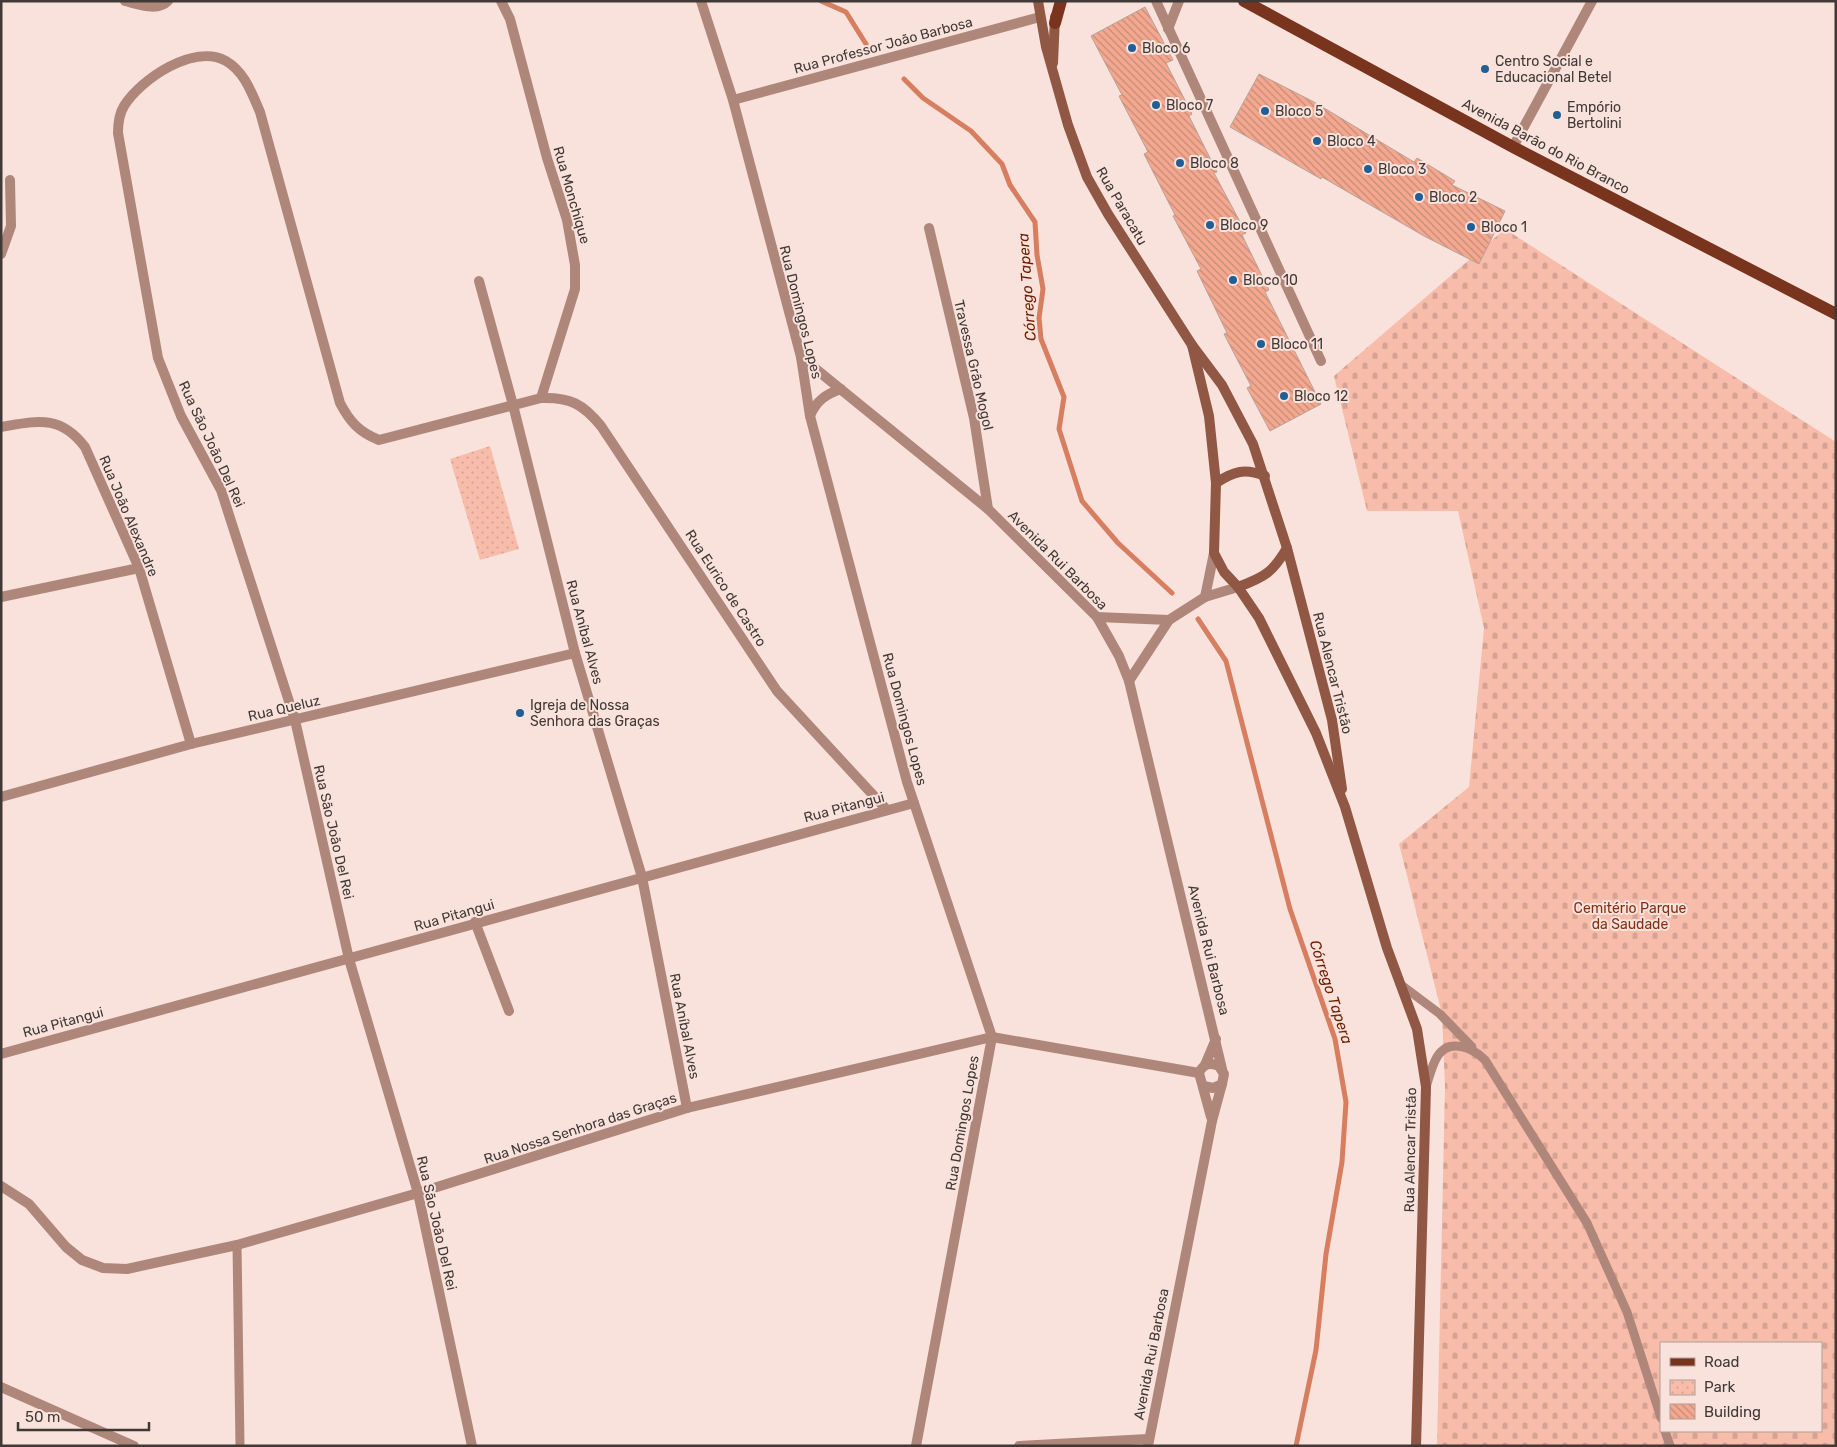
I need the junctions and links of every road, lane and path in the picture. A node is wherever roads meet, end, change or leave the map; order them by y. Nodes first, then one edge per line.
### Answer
1 (124, 1) edge
2 (168, 1) edge
3 (501, 1) edge
4 (701, 1) edge
5 (1038, 1) edge
6 (1054, 1) edge
7 (1061, 1) edge
8 (1156, 1) edge
9 (1179, 1) edge
10 (1244, 1) edge
11 (1592, 1) edge
12 (1040, 17) junction
13 (1055, 23) junction
14 (1168, 29) junction
15 (1053, 69) junction
16 (733, 100) junction
17 (1512, 147) junction
18 (10, 180) dead end
19 (929, 228) dead end
20 (1, 254) edge
21 (479, 281) dead end
22 (1836, 314) edge
23 (1192, 345) junction
24 (801, 357) junction
25 (1321, 361) dead end
26 (841, 389) junction
27 (541, 398) junction
28 (513, 405) junction
29 (810, 416) junction
30 (1, 427) edge
31 (1265, 476) junction
32 (1216, 483) junction
33 (988, 510) junction
34 (1287, 548) junction
35 (1214, 553) junction
36 (139, 568) junction
37 (1238, 586) junction
38 (1, 597) edge
39 (1205, 597) junction
40 (1097, 617) junction
41 (1169, 620) junction
42 (575, 653) junction
43 (1129, 681) junction
44 (295, 720) junction
45 (191, 744) junction
46 (1, 797) edge
47 (914, 803) junction
48 (1345, 807) junction
49 (886, 809) junction
50 (642, 878) junction
51 (474, 922) junction
52 (349, 959) junction
53 (1400, 984) junction
54 (509, 1011) dead end
55 (992, 1037) junction
56 (1216, 1038) junction
57 (1478, 1053) junction
58 (1, 1054) edge
59 (1202, 1069) junction
60 (1222, 1069) junction
61 (1222, 1084) junction
62 (1204, 1086) junction
63 (1426, 1087) junction
64 (687, 1108) junction
65 (1212, 1121) junction
66 (1, 1186) edge
67 (418, 1194) junction
68 (237, 1245) junction
69 (1, 1387) edge
70 (1660, 1415) edge
71 (1665, 1432) edge
72 (1148, 1442) edge
73 (134, 1446) edge
74 (240, 1446) edge
75 (472, 1446) edge
76 (916, 1446) edge
77 (1019, 1446) edge
78 (1416, 1446) edge
79 (1670, 1446) edge

1 - 2 street
3 - 27 street, Rua Monchique
4 - 16 street, Rua Domingos Lopes
5 - 12 main road, Rua Paracatu
6 - 13 main road, Rua Paracatu
7 - 13 main road
8 - 14 street
9 - 14 street
10 - 17 main road, Avenida Barão do Rio Branco
11 - 17 street
12 - 15 main road, Rua Paracatu
12 - 16 street, Rua Professor João Barbosa
13 - 15 main road, Rua Paracatu
14 - 25 street
15 - 23 main road, Rua Paracatu
16 - 24 street, Rua Domingos Lopes
17 - 22 main road, Avenida Barão do Rio Branco
18 - 20 street
19 - 33 street, Travessa Grão Mogol
21 - 28 street, Rua Aníbal Alves
23 - 31 main road, Rua Paracatu
23 - 32 main road, Rua Paracatu
24 - 26 street, Avenida Rui Barbosa
24 - 29 street, Rua Domingos Lopes
26 - 29 street
26 - 33 street, Avenida Rui Barbosa
27 - 28 street, Rua São João Del Rei
27 - 49 street, Rua Eurico de Castro
28 - 42 street, Rua Aníbal Alves
28 - 44 street, Rua São João Del Rei
29 - 47 street, Rua Domingos Lopes
30 - 36 street, Rua João Alexandre
31 - 32 main road
31 - 34 main road, Rua Paracatu
32 - 35 main road, Rua Paracatu
33 - 40 street, Avenida Rui Barbosa
34 - 37 main road
34 - 48 main road, Rua Alencar Tristão
35 - 37 main road
35 - 39 street
36 - 38 street
36 - 45 street, Rua João Alexandre
37 - 39 street
37 - 48 main road, Rua Alencar Tristão
39 - 41 street
40 - 41 street
40 - 43 street, Avenida Rui Barbosa
41 - 43 street
42 - 44 street, Rua Queluz
42 - 50 street, Rua Aníbal Alves
43 - 56 street, Avenida Rui Barbosa
44 - 45 street, Rua Queluz
44 - 52 street, Rua São João Del Rei
45 - 46 street, Rua Queluz
47 - 49 street, Rua Pitangui
47 - 55 street, Rua Domingos Lopes
48 - 53 main road, Rua Alencar Tristão
49 - 50 street, Rua Pitangui
50 - 51 street, Rua Pitangui
50 - 64 street, Rua Aníbal Alves
51 - 52 street, Rua Pitangui
51 - 54 street
52 - 58 street, Rua Pitangui
52 - 67 street, Rua São João Del Rei
53 - 57 lane
53 - 63 main road, Rua Alencar Tristão
55 - 59 street, Rua Nossa Senhora das Graças
55 - 64 street, Rua Nossa Senhora das Graças
55 - 76 street, Rua Domingos Lopes
56 - 59 street
56 - 60 street, Avenida Rui Barbosa
57 - 63 lane
57 - 70 lane
59 - 60 street
59 - 62 street
60 - 61 street
61 - 62 street
61 - 65 street, Avenida Rui Barbosa
62 - 65 street, Avenida Rui Barbosa
63 - 78 main road, Rua Alencar Tristão
64 - 67 street, Rua Nossa Senhora das Graças
65 - 72 street, Avenida Rui Barbosa
66 - 68 street, Rua Nossa Senhora das Graças
67 - 68 street, Rua Nossa Senhora das Graças
67 - 75 street, Rua São João Del Rei
68 - 74 lane
69 - 73 street
71 - 79 lane
72 - 77 street

